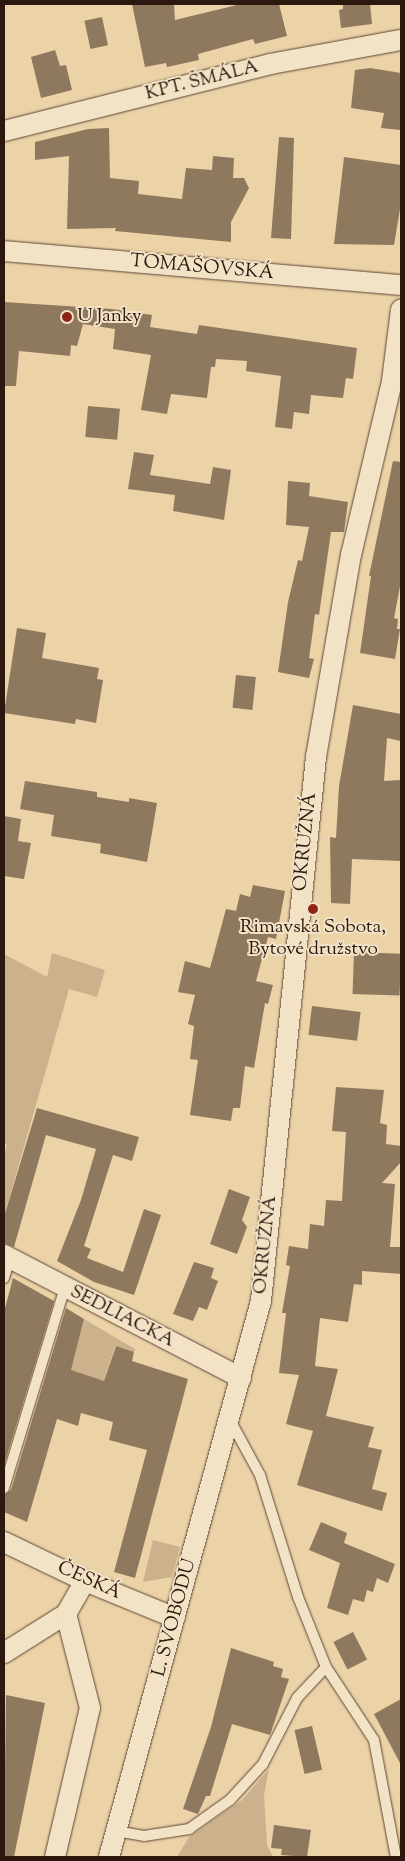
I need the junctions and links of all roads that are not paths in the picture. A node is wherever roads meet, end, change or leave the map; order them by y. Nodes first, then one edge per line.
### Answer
1 (401, 40) edge
2 (4, 131) edge
3 (4, 251) edge
4 (401, 285) edge
5 (401, 310) edge
6 (397, 382) edge
7 (7, 1257) edge
8 (4, 1278) edge
9 (65, 1287) junction
10 (241, 1378) junction
11 (230, 1420) junction
12 (4, 1488) edge
13 (4, 1542) edge
14 (84, 1581) junction
15 (66, 1614) junction
16 (175, 1618) junction
17 (4, 1653) edge
18 (326, 1668) junction
19 (116, 1831) junction
20 (55, 1857) edge
21 (109, 1857) edge
22 (396, 1857) edge

1 - 2 street, KPT. ŠMÁLA
3 - 4 street, TOMAŠOVSKÁ
5 - 6 street, OKRUŽNÁ
6 - 10 street, OKRUŽNÁ
7 - 8 lane
7 - 9 street, SEDLIACKA
9 - 10 street, SEDLIACKA
9 - 12 lane
10 - 11 street, L. SVOBODU
11 - 16 street, L. SVOBODU
11 - 18 lane
13 - 14 street, ČESKÁ
14 - 15 street
14 - 16 street, ČESKÁ
15 - 17 street
15 - 20 street
16 - 19 street, L. SVOBODU
18 - 19 lane
18 - 22 lane
19 - 21 street, L. SVOBODU

